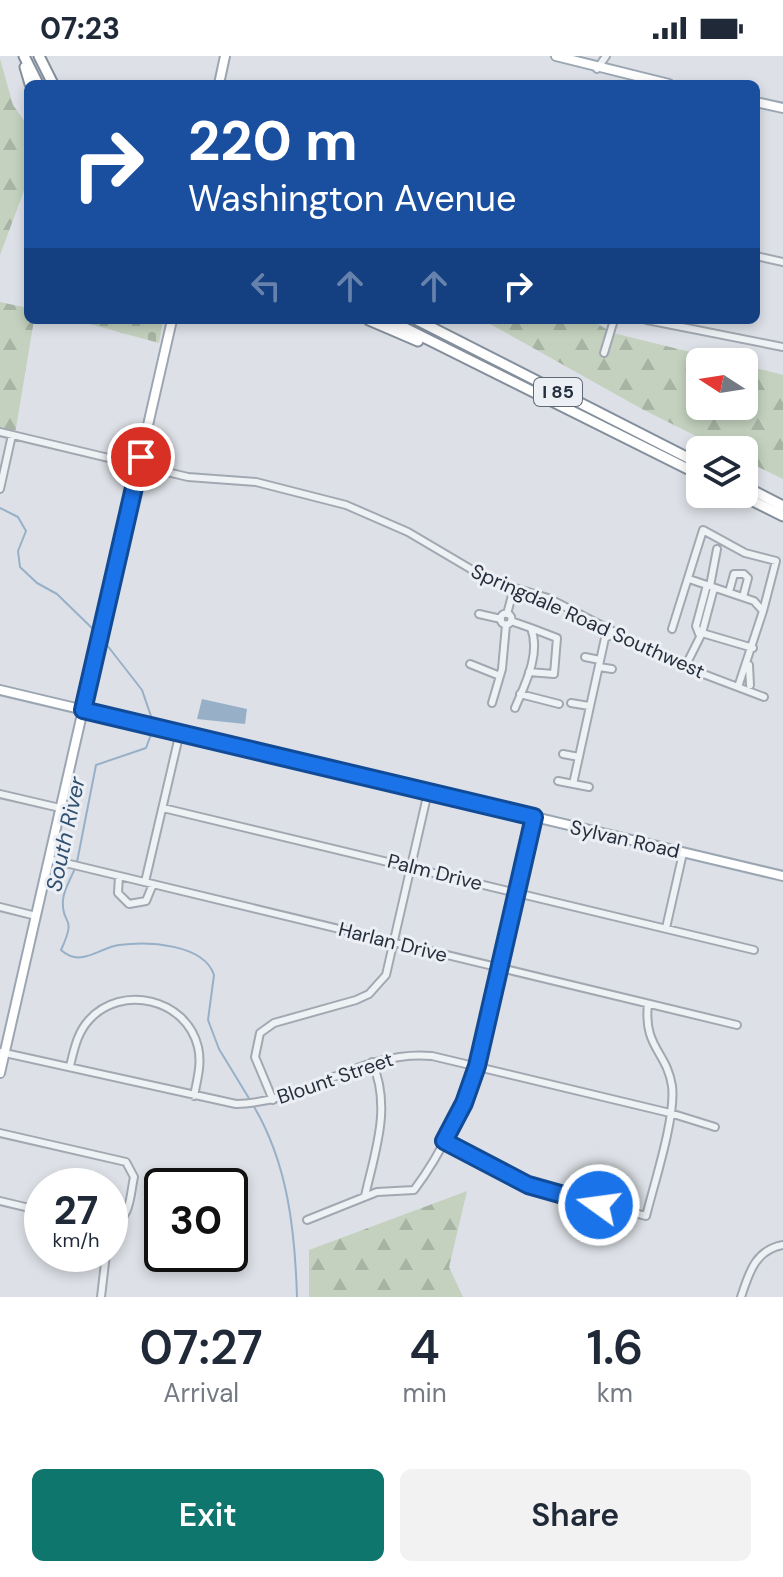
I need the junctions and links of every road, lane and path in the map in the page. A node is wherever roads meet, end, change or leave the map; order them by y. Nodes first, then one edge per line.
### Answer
1 (23, 56) edge
2 (225, 56) edge
3 (556, 56) edge
4 (606, 56) edge
5 (41, 59) edge
6 (597, 69) junction
7 (29, 80) edge
8 (36, 80) edge
9 (51, 80) edge
10 (57, 80) edge
11 (220, 80) edge
12 (650, 80) edge
13 (760, 103) edge
14 (783, 108) edge
15 (760, 257) edge
16 (783, 262) edge
17 (171, 324) edge
18 (378, 324) edge
19 (397, 324) edge
20 (425, 324) edge
21 (613, 324) edge
22 (667, 324) edge
23 (783, 347) edge
24 (604, 353) dead end
25 (486, 370) junction
26 (0, 432) edge
27 (12, 435) junction
28 (686, 457) edge
29 (140, 463) junction
30 (686, 468) edge
31 (0, 489) edge
32 (758, 493) edge
33 (758, 504) edge
34 (783, 506) edge
35 (783, 516) edge
36 (717, 549) dead end
37 (689, 579) junction
38 (710, 586) junction
39 (514, 588) junction
40 (729, 592) junction
41 (743, 597) junction
42 (763, 611) junction
43 (479, 614) dead end
44 (506, 620) junction
45 (531, 628) junction
46 (672, 629) dead end
47 (612, 633) junction
48 (700, 634) junction
49 (753, 648) junction
50 (585, 657) dead end
51 (749, 662) junction
52 (470, 664) dead end
53 (600, 664) junction
54 (685, 667) junction
55 (612, 669) dead end
56 (529, 672) junction
57 (500, 676) junction
58 (750, 685) dead end
59 (738, 687) junction
60 (0, 690) edge
61 (520, 694) junction
62 (764, 697) dead end
63 (492, 703) dead end
64 (571, 703) dead end
65 (559, 704) dead end
66 (589, 706) junction
67 (515, 708) dead end
68 (83, 710) junction
69 (180, 732) junction
70 (563, 754) dead end
71 (579, 757) junction
72 (558, 781) dead end
73 (573, 784) junction
74 (589, 787) dead end
75 (428, 792) junction
76 (0, 794) edge
77 (60, 808) junction
78 (163, 808) junction
79 (534, 817) junction
80 (683, 853) junction
81 (49, 859) junction
82 (411, 866) junction
83 (119, 876) junction
84 (783, 876) edge
85 (145, 882) junction
86 (153, 884) junction
87 (518, 892) junction
88 (0, 907) edge
89 (36, 916) junction
90 (666, 928) junction
91 (394, 942) junction
92 (754, 950) dead end
93 (501, 968) junction
94 (648, 1004) junction
95 (737, 1025) dead end
96 (3, 1052) edge
97 (372, 1062) junction
98 (70, 1066) junction
99 (477, 1066) junction
100 (0, 1073) edge
101 (194, 1096) junction
102 (273, 1100) junction
103 (670, 1113) junction
104 (715, 1127) dead end
105 (0, 1133) edge
106 (444, 1141) junction
107 (365, 1196) junction
108 (0, 1201) edge
109 (128, 1204) edge
110 (24, 1207) edge
111 (307, 1220) dead end
112 (783, 1245) edge
113 (104, 1272) edge
114 (101, 1297) edge
115 (741, 1297) edge

1 - 7 highway
1 - 8 highway
2 - 11 main road
3 - 6 main road
4 - 6 street
5 - 9 highway
5 - 10 highway
6 - 12 main road
13 - 14 main road
15 - 16 street
17 - 29 main road
18 - 25 highway
19 - 25 highway, I 85
20 - 28 highway, I 85
21 - 24 street
22 - 23 street
25 - 30 highway, I 85
26 - 27 street, Springdale Road Southwest
27 - 29 street, Springdale Road Southwest
27 - 31 street
29 - 39 street, Springdale Road Southwest
29 - 68 main road
32 - 34 highway
33 - 35 highway
36 - 38 street
37 - 38 street
37 - 42 street
37 - 46 street
38 - 40 street
38 - 48 street
39 - 44 street
39 - 47 street, Springdale Road Southwest
40 - 41 street
40 - 41 street
41 - 42 street
42 - 49 street
43 - 44 street
44 - 45 street
44 - 57 street
45 - 56 street
45 - 56 street
47 - 53 street
47 - 54 street, Springdale Road Southwest
48 - 49 street
48 - 54 street
49 - 51 street
50 - 53 street
51 - 58 street
51 - 59 street
52 - 57 street
53 - 55 street
53 - 66 street
54 - 59 street, Springdale Road Southwest
56 - 61 street
57 - 63 street
59 - 62 street, Springdale Road Southwest
60 - 68 main road, Sylvan Road
61 - 65 street
61 - 67 street
64 - 66 street
66 - 71 street
68 - 69 main road, Sylvan Road
68 - 77 main road
69 - 75 main road, Sylvan Road
69 - 78 street
70 - 71 street
71 - 73 street
72 - 73 street
73 - 74 street
75 - 79 main road, Sylvan Road
75 - 82 street
76 - 77 street
77 - 81 main road
78 - 82 street, Palm Drive
78 - 85 street
79 - 80 main road, Sylvan Road
79 - 87 street
80 - 84 main road, Sylvan Road
80 - 90 street
81 - 83 street, Harlan Drive
81 - 89 main road
82 - 87 street, Palm Drive
82 - 91 street
83 - 85 street, Harlan Drive
83 - 86 street
85 - 86 street, Harlan Drive
86 - 91 street, Harlan Drive
87 - 90 street, Palm Drive
87 - 93 street
88 - 89 street
89 - 96 main road
90 - 92 street, Palm Drive
91 - 93 street, Harlan Drive
91 - 102 street
93 - 94 street, Harlan Drive
93 - 99 street
94 - 95 street, Harlan Drive
94 - 103 street
96 - 98 street, Blount Street
96 - 100 main road
97 - 99 street, Blount Street
97 - 102 street, Blount Street
97 - 107 street
98 - 101 street, Blount Street
98 - 101 street
99 - 103 street, Blount Street
99 - 106 street
101 - 102 street, Blount Street
103 - 104 street, Blount Street
103 - 106 street
105 - 109 street
106 - 107 street
107 - 111 street
108 - 110 street
112 - 115 street
113 - 114 street

